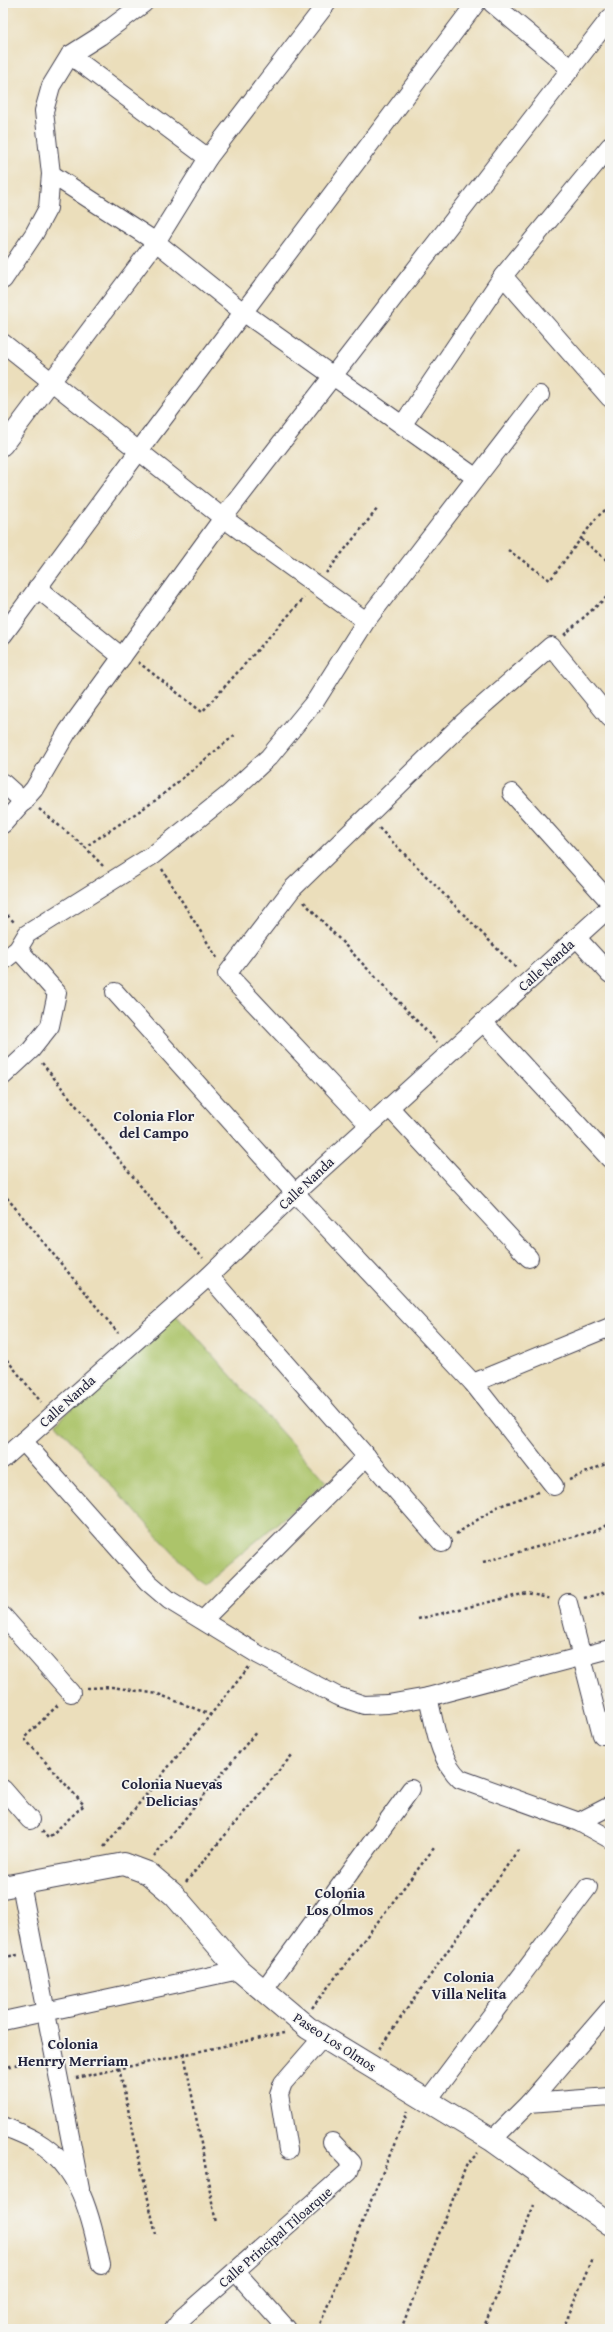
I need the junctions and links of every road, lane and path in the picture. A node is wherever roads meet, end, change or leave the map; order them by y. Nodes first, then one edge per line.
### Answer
1 (144, 3) edge
2 (327, 3) edge
3 (476, 3) edge
4 (492, 3) edge
5 (610, 18) edge
6 (70, 55) junction
7 (571, 69) junction
8 (610, 146) edge
9 (208, 158) junction
10 (51, 174) junction
11 (156, 242) junction
12 (503, 276) junction
13 (3, 280) edge
14 (243, 312) junction
15 (3, 343) edge
16 (334, 378) junction
17 (52, 383) junction
18 (540, 395) dead end
19 (610, 398) edge
20 (403, 424) junction
21 (3, 446) edge
22 (138, 452) junction
23 (475, 477) junction
24 (610, 506) edge
25 (378, 508) dead end
26 (223, 518) junction
27 (581, 539) junction
28 (508, 550) dead end
29 (610, 563) edge
30 (316, 585) junction
31 (37, 588) junction
32 (610, 594) edge
33 (366, 621) junction
34 (3, 635) edge
35 (551, 646) junction
36 (124, 655) junction
37 (610, 718) edge
38 (236, 734) dead end
39 (3, 783) edge
40 (512, 793) dead end
41 (25, 800) junction
42 (367, 815) junction
43 (3, 824) edge
44 (85, 847) junction
45 (153, 855) junction
46 (115, 877) junction
47 (292, 889) junction
48 (610, 902) edge
49 (610, 907) edge
50 (576, 937) junction
51 (18, 949) junction
52 (3, 961) edge
53 (227, 974) junction
54 (610, 974) edge
55 (528, 980) junction
56 (115, 992) dead end
57 (482, 1022) junction
58 (31, 1050) junction
59 (448, 1054) junction
60 (3, 1076) edge
61 (389, 1107) junction
62 (369, 1126) junction
63 (610, 1159) edge
64 (3, 1193) edge
65 (295, 1193) junction
66 (529, 1258) dead end
67 (211, 1273) junction
68 (610, 1327) edge
69 (129, 1346) junction
70 (3, 1355) edge
71 (473, 1383) junction
72 (52, 1414) junction
73 (23, 1441) junction
74 (367, 1456) junction
75 (3, 1459) edge
76 (610, 1462) edge
77 (554, 1486) junction
78 (610, 1523) edge
79 (442, 1543) joint
80 (483, 1562) dead end
81 (610, 1591) edge
82 (568, 1603) junction
83 (3, 1616) edge
84 (418, 1619) dead end
85 (203, 1620) junction
86 (610, 1649) edge
87 (259, 1654) junction
88 (580, 1656) junction
89 (71, 1693) junction
90 (428, 1697) junction
91 (211, 1715) junction
92 (257, 1731) dead end
93 (610, 1733) edge
94 (292, 1755) dead end
95 (3, 1789) edge
96 (411, 1789) dead end
97 (610, 1806) edge
98 (30, 1820) joint
99 (578, 1822) junction
100 (610, 1839) edge
101 (104, 1848) dead end
102 (434, 1848) dead end
103 (518, 1850) dead end
104 (142, 1871) junction
105 (12, 1885) edge
106 (588, 1887) dead end
107 (174, 1895) junction
108 (239, 1970) junction
109 (263, 1991) junction
110 (610, 2009) edge
111 (45, 2012) junction
112 (3, 2021) edge
113 (311, 2029) junction
114 (184, 2053) junction
115 (54, 2055) junction
116 (368, 2064) junction
117 (3, 2068) edge
118 (119, 2068) junction
119 (59, 2082) junction
120 (421, 2097) junction
121 (610, 2097) edge
122 (529, 2103) junction
123 (3, 2126) edge
124 (492, 2140) junction
125 (332, 2142) dead end
126 (288, 2150) dead end
127 (80, 2188) junction
128 (534, 2205) dead end
129 (216, 2223) dead end
130 (610, 2224) edge
131 (156, 2235) dead end
132 (592, 2258) dead end
133 (101, 2265) dead end
134 (236, 2272) junction
135 (174, 2329) edge
136 (287, 2329) edge
137 (318, 2329) edge
138 (401, 2329) edge
139 (483, 2329) edge
140 (563, 2329) edge

1 - 6 street
2 - 9 street
3 - 14 street
4 - 7 street
5 - 7 street
6 - 9 street
6 - 10 street
7 - 16 street
8 - 12 street
9 - 11 street
10 - 11 street
10 - 13 street
11 - 14 street
11 - 17 street
12 - 19 street
12 - 20 street
14 - 16 street
14 - 22 street
15 - 17 street
16 - 20 street
16 - 26 street
17 - 21 street
17 - 22 street
18 - 23 street
20 - 23 street
22 - 26 street
22 - 31 street
23 - 33 street
24 - 27 path
25 - 30 path
26 - 30 street
26 - 36 street
27 - 28 path
27 - 29 path
30 - 33 street
30 - 36 path
31 - 34 street
31 - 36 street
32 - 35 path
33 - 45 street
35 - 37 street
35 - 42 street
36 - 41 street
38 - 44 path
39 - 41 street
40 - 48 street
41 - 43 street
41 - 44 path
42 - 47 street
42 - 55 path
44 - 46 path
45 - 46 street
45 - 53 path
46 - 51 street
47 - 53 street
47 - 59 path
49 - 50 street, Calle Nanda
50 - 54 street
50 - 55 street, Calle Nanda
51 - 52 street
51 - 58 street
53 - 62 street
55 - 57 street, Calle Nanda
56 - 65 street
57 - 59 street, Calle Nanda
57 - 63 street
58 - 60 street
58 - 67 path
59 - 61 street, Calle Nanda
61 - 62 street, Calle Nanda
61 - 66 street
62 - 65 street, Calle Nanda
64 - 69 path
65 - 67 street, Calle Nanda
65 - 71 street
67 - 69 street, Calle Nanda
67 - 74 street
68 - 71 street
69 - 72 street, Calle Nanda
70 - 72 path
71 - 77 street
72 - 73 street, Calle Nanda
73 - 75 street, Calle Nanda
73 - 85 street
74 - 79 street
74 - 85 street
76 - 77 path
77 - 79 path
78 - 80 path
81 - 82 path
82 - 84 path
82 - 88 street
83 - 89 street
85 - 87 street
86 - 88 street
87 - 90 street
87 - 91 path
88 - 90 street
88 - 93 street
89 - 91 path
89 - 98 path
90 - 99 street
91 - 101 path
92 - 104 path
94 - 107 path
95 - 98 street
96 - 109 street
97 - 99 street
99 - 100 street
102 - 113 path
103 - 116 path
104 - 105 street, Paseo Los Olmos
104 - 107 street, Paseo Los Olmos
105 - 111 street
106 - 120 street
107 - 108 street, Paseo Los Olmos
108 - 109 street, Paseo Los Olmos
108 - 111 street
109 - 113 street, Paseo Los Olmos
110 - 122 street
111 - 112 street
111 - 115 street
113 - 114 path
113 - 116 street, Paseo Los Olmos
113 - 126 street
114 - 118 path
114 - 129 path
115 - 117 path
115 - 119 street
116 - 120 street, Paseo Los Olmos
118 - 119 path
118 - 131 path
119 - 127 street
120 - 124 street, Paseo Los Olmos
120 - 137 path
121 - 122 street
122 - 124 street
123 - 127 street
124 - 130 street, Paseo Los Olmos
124 - 138 path
125 - 134 street, Calle Principal Tiloarque
127 - 133 street
128 - 139 path
132 - 140 path
134 - 135 street, Calle Principal Tiloarque
134 - 136 street

